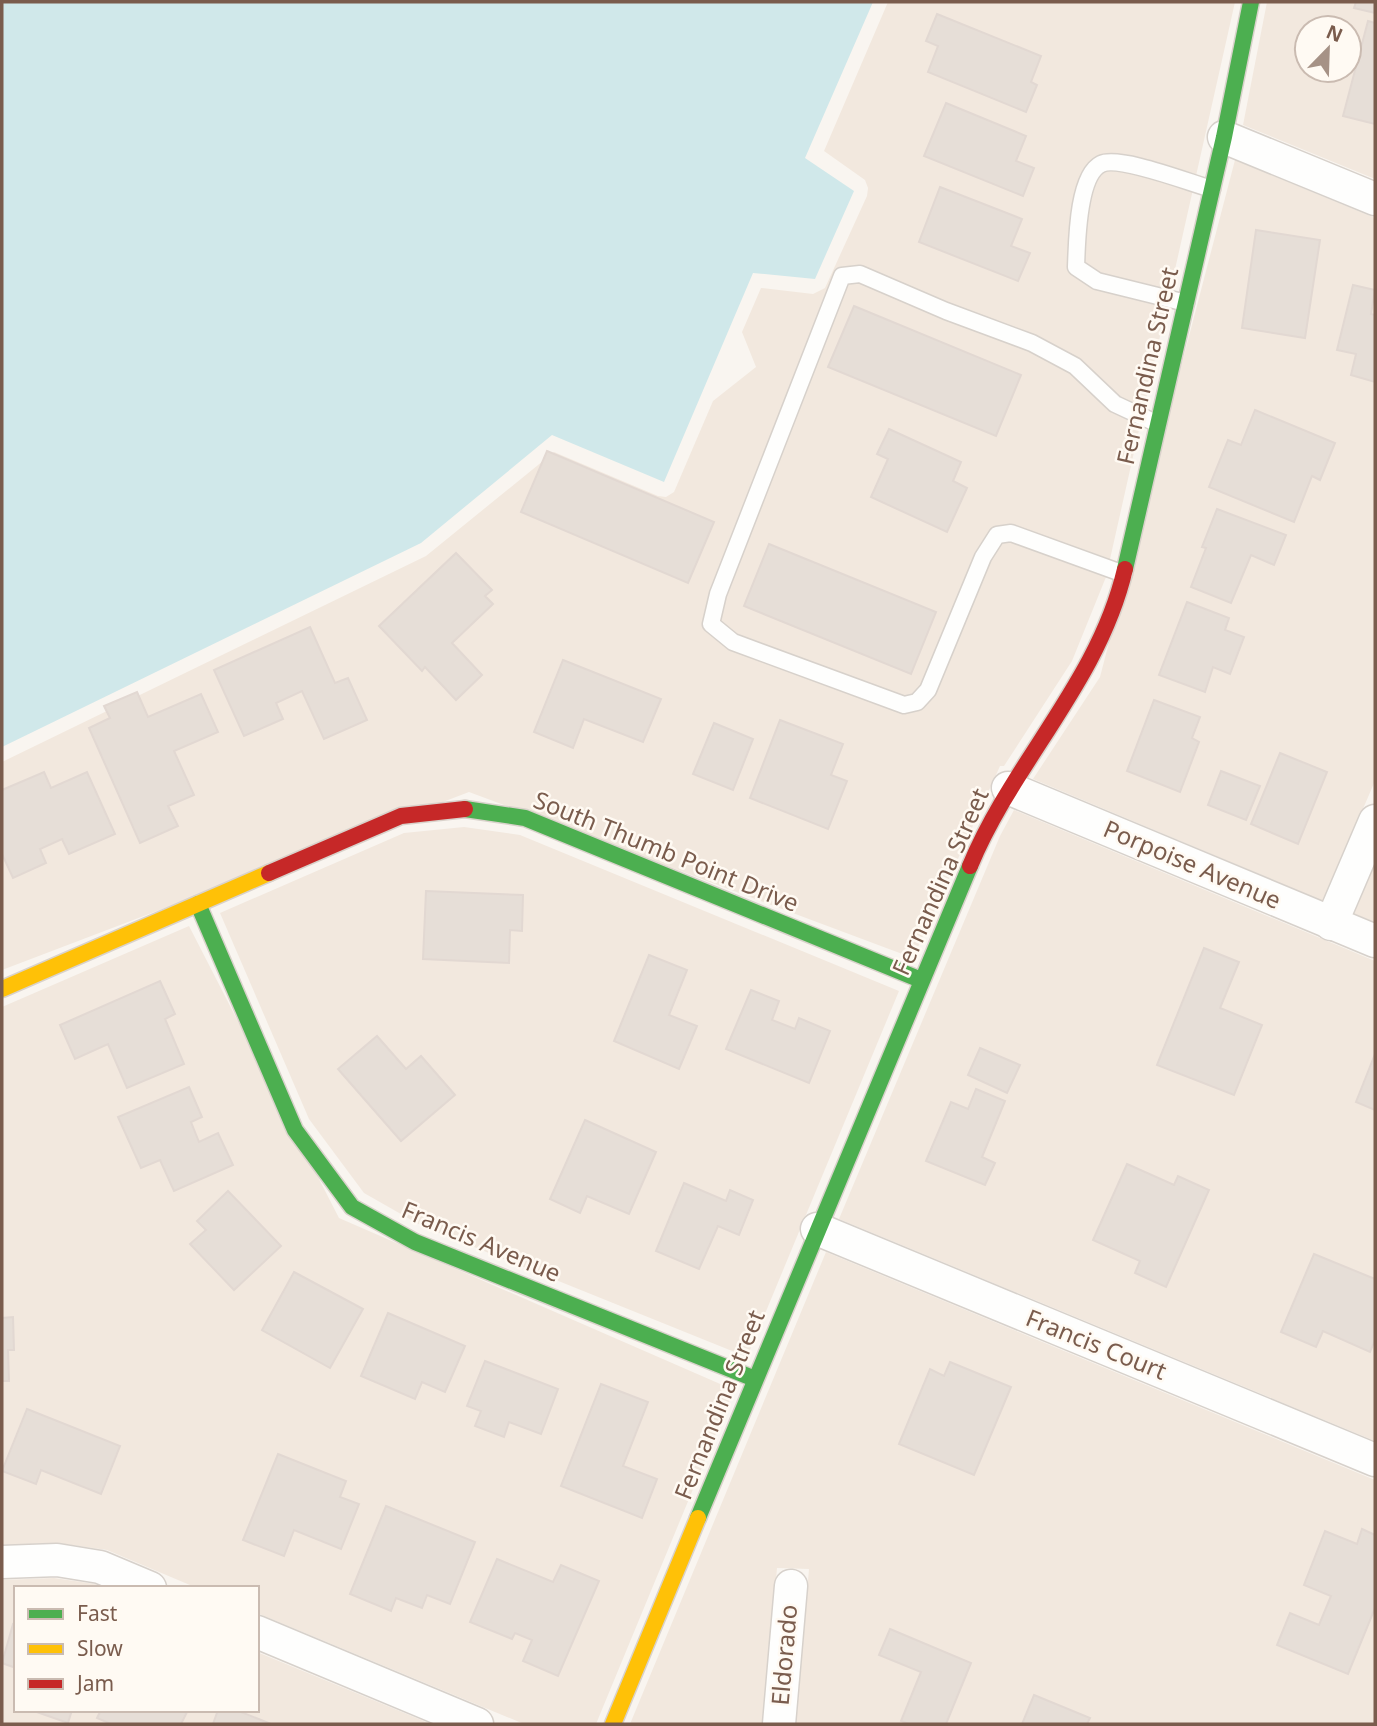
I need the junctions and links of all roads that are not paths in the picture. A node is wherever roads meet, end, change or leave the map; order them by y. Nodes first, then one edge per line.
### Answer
1 (1251, 2) edge
2 (1224, 137) junction
3 (1212, 189) junction
4 (1375, 199) edge
5 (1186, 303) junction
6 (1158, 424) junction
7 (1124, 574) junction
8 (1008, 789) junction
9 (1375, 821) edge
10 (198, 904) junction
11 (1331, 924) junction
12 (1375, 941) edge
13 (921, 980) junction
14 (2, 989) edge
15 (817, 1230) junction
16 (755, 1379) junction
17 (1375, 1460) edge
18 (2, 1562) edge
19 (145, 1586) edge
20 (791, 1586) dead end
21 (259, 1633) edge
22 (477, 1724) edge
23 (613, 1724) edge
24 (779, 1724) edge

1 - 2 street, Fernandina Street
2 - 3 street, Fernandina Street
2 - 4 street
3 - 5 street, Fernandina Street
3 - 5 lane
5 - 6 street, Fernandina Street
6 - 7 street, Fernandina Street
6 - 7 lane
7 - 8 street, Fernandina Street
8 - 11 street, Porpoise Avenue
8 - 13 street, Fernandina Street
9 - 11 street
10 - 13 street, South Thumb Point Drive
10 - 14 street, South Thumb Point Drive
10 - 16 street, Francis Avenue
11 - 12 street, Porpoise Avenue
13 - 15 street, Fernandina Street
15 - 16 street, Fernandina Street
15 - 17 street, Francis Court
16 - 23 street, Fernandina Street
18 - 19 street
20 - 24 street, Eldorado
21 - 22 street

